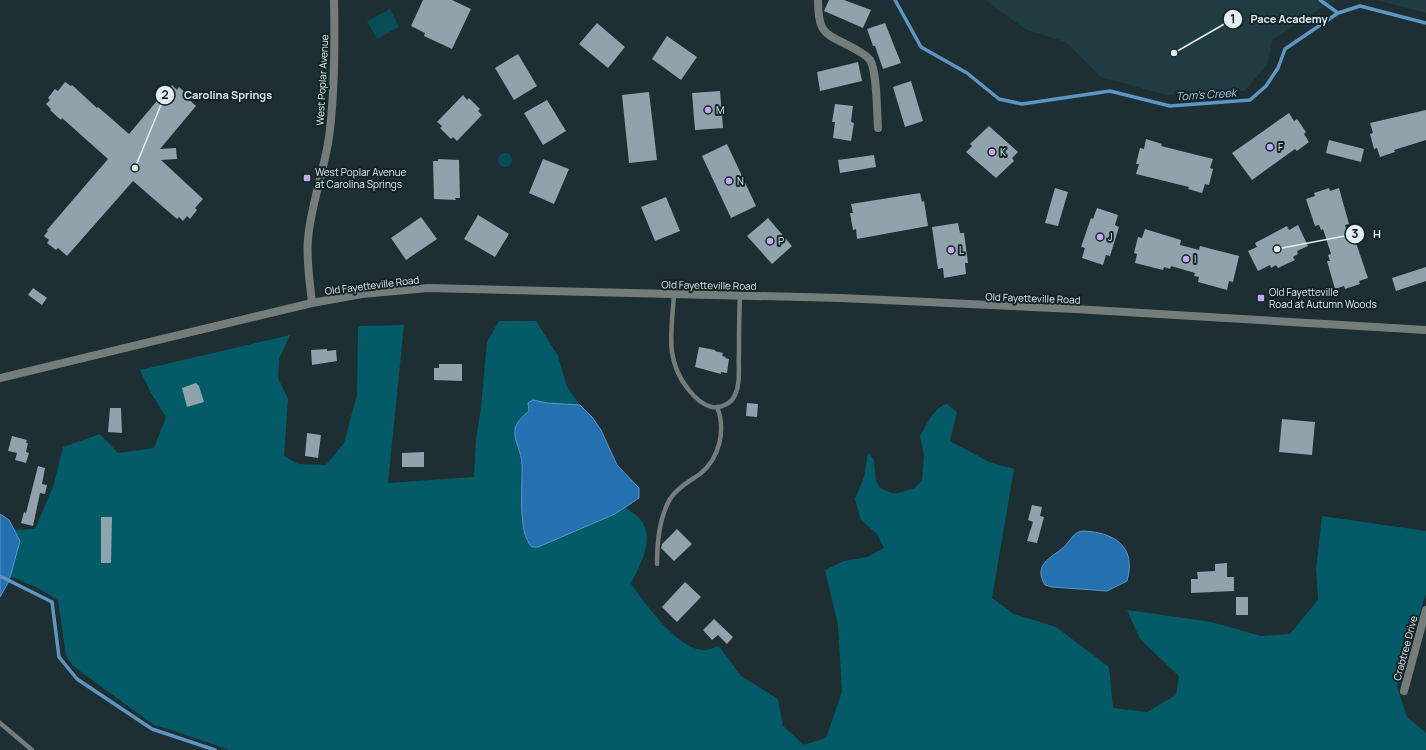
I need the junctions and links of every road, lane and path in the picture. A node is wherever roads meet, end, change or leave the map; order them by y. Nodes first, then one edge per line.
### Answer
1 (334, 0) edge
2 (818, 0) edge
3 (878, 128) dead end
4 (674, 294) junction
5 (740, 295) junction
6 (312, 303) junction
7 (1426, 330) edge
8 (0, 378) edge
9 (718, 407) junction
10 (657, 564) dead end
11 (1426, 610) edge
12 (1404, 691) dead end
13 (0, 723) edge
14 (32, 750) edge

1 - 6 street, West Poplar Avenue
2 - 3 street
4 - 5 street, Old Fayetteville Road
4 - 6 street, Old Fayetteville Road
4 - 9 lane
5 - 7 street, Old Fayetteville Road
5 - 9 lane
6 - 8 street, Old Fayetteville Road
9 - 10 lane
11 - 12 street, Crabtree Drive
13 - 14 lane

